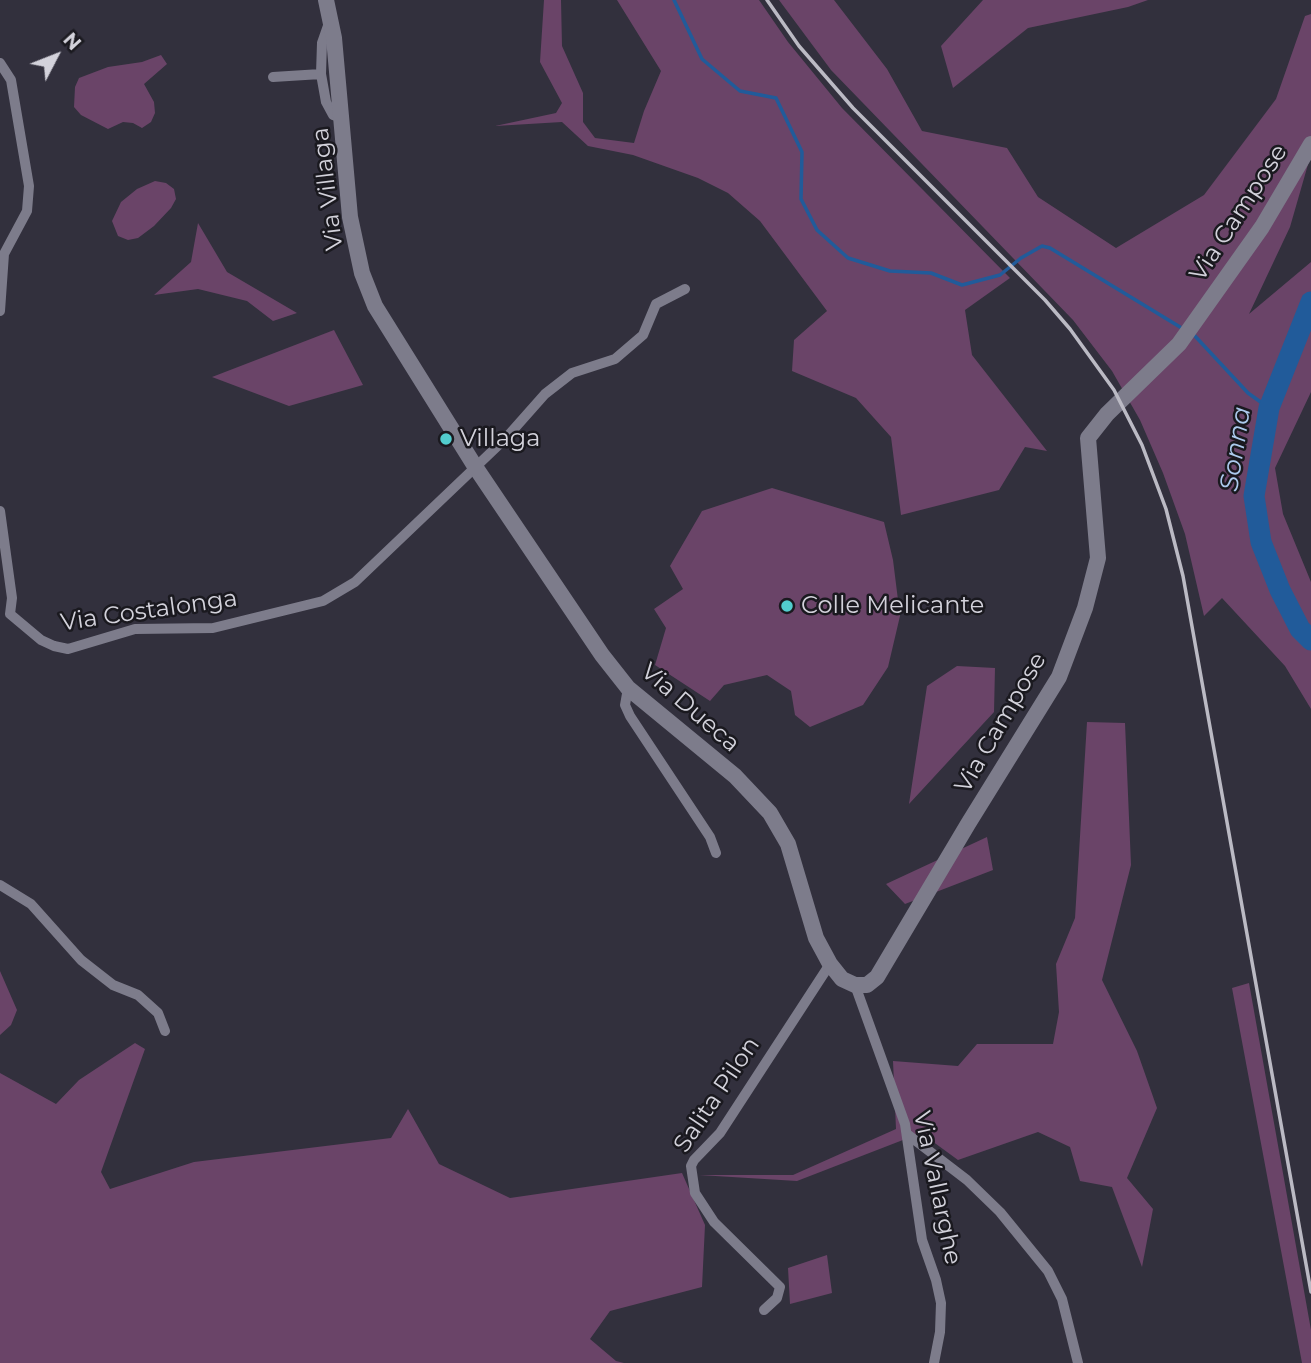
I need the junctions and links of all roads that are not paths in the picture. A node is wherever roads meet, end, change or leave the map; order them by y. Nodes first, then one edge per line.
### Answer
1 (326, 0) edge
2 (330, 20) junction
3 (0, 63) edge
4 (321, 74) junction
5 (273, 77) dead end
6 (342, 118) junction
7 (1311, 144) edge
8 (685, 289) dead end
9 (0, 311) edge
10 (477, 468) junction
11 (0, 511) edge
12 (10, 614) junction
13 (0, 622) edge
14 (628, 688) junction
15 (716, 853) dead end
16 (0, 885) edge
17 (830, 964) junction
18 (855, 985) junction
19 (165, 1031) dead end
20 (906, 1134) junction
21 (764, 1310) dead end
22 (934, 1363) edge
23 (1078, 1363) edge

1 - 2 street, Via Villaga
2 - 4 street
2 - 6 street, Via Villaga
3 - 9 street
4 - 5 street
4 - 6 street
6 - 10 street, Via Villaga
7 - 18 street, Via Campose
8 - 10 street, Via Costalonga
10 - 12 street, Via Costalonga
10 - 14 street, Via Dueca
11 - 12 street
12 - 13 street
14 - 15 street
14 - 17 street, Via Dueca
16 - 19 street
17 - 18 street, Via Dueca
17 - 21 street, Salita Pilon
18 - 20 street, Via Vallarghe
20 - 22 street, Via Vallarghe
20 - 23 street

